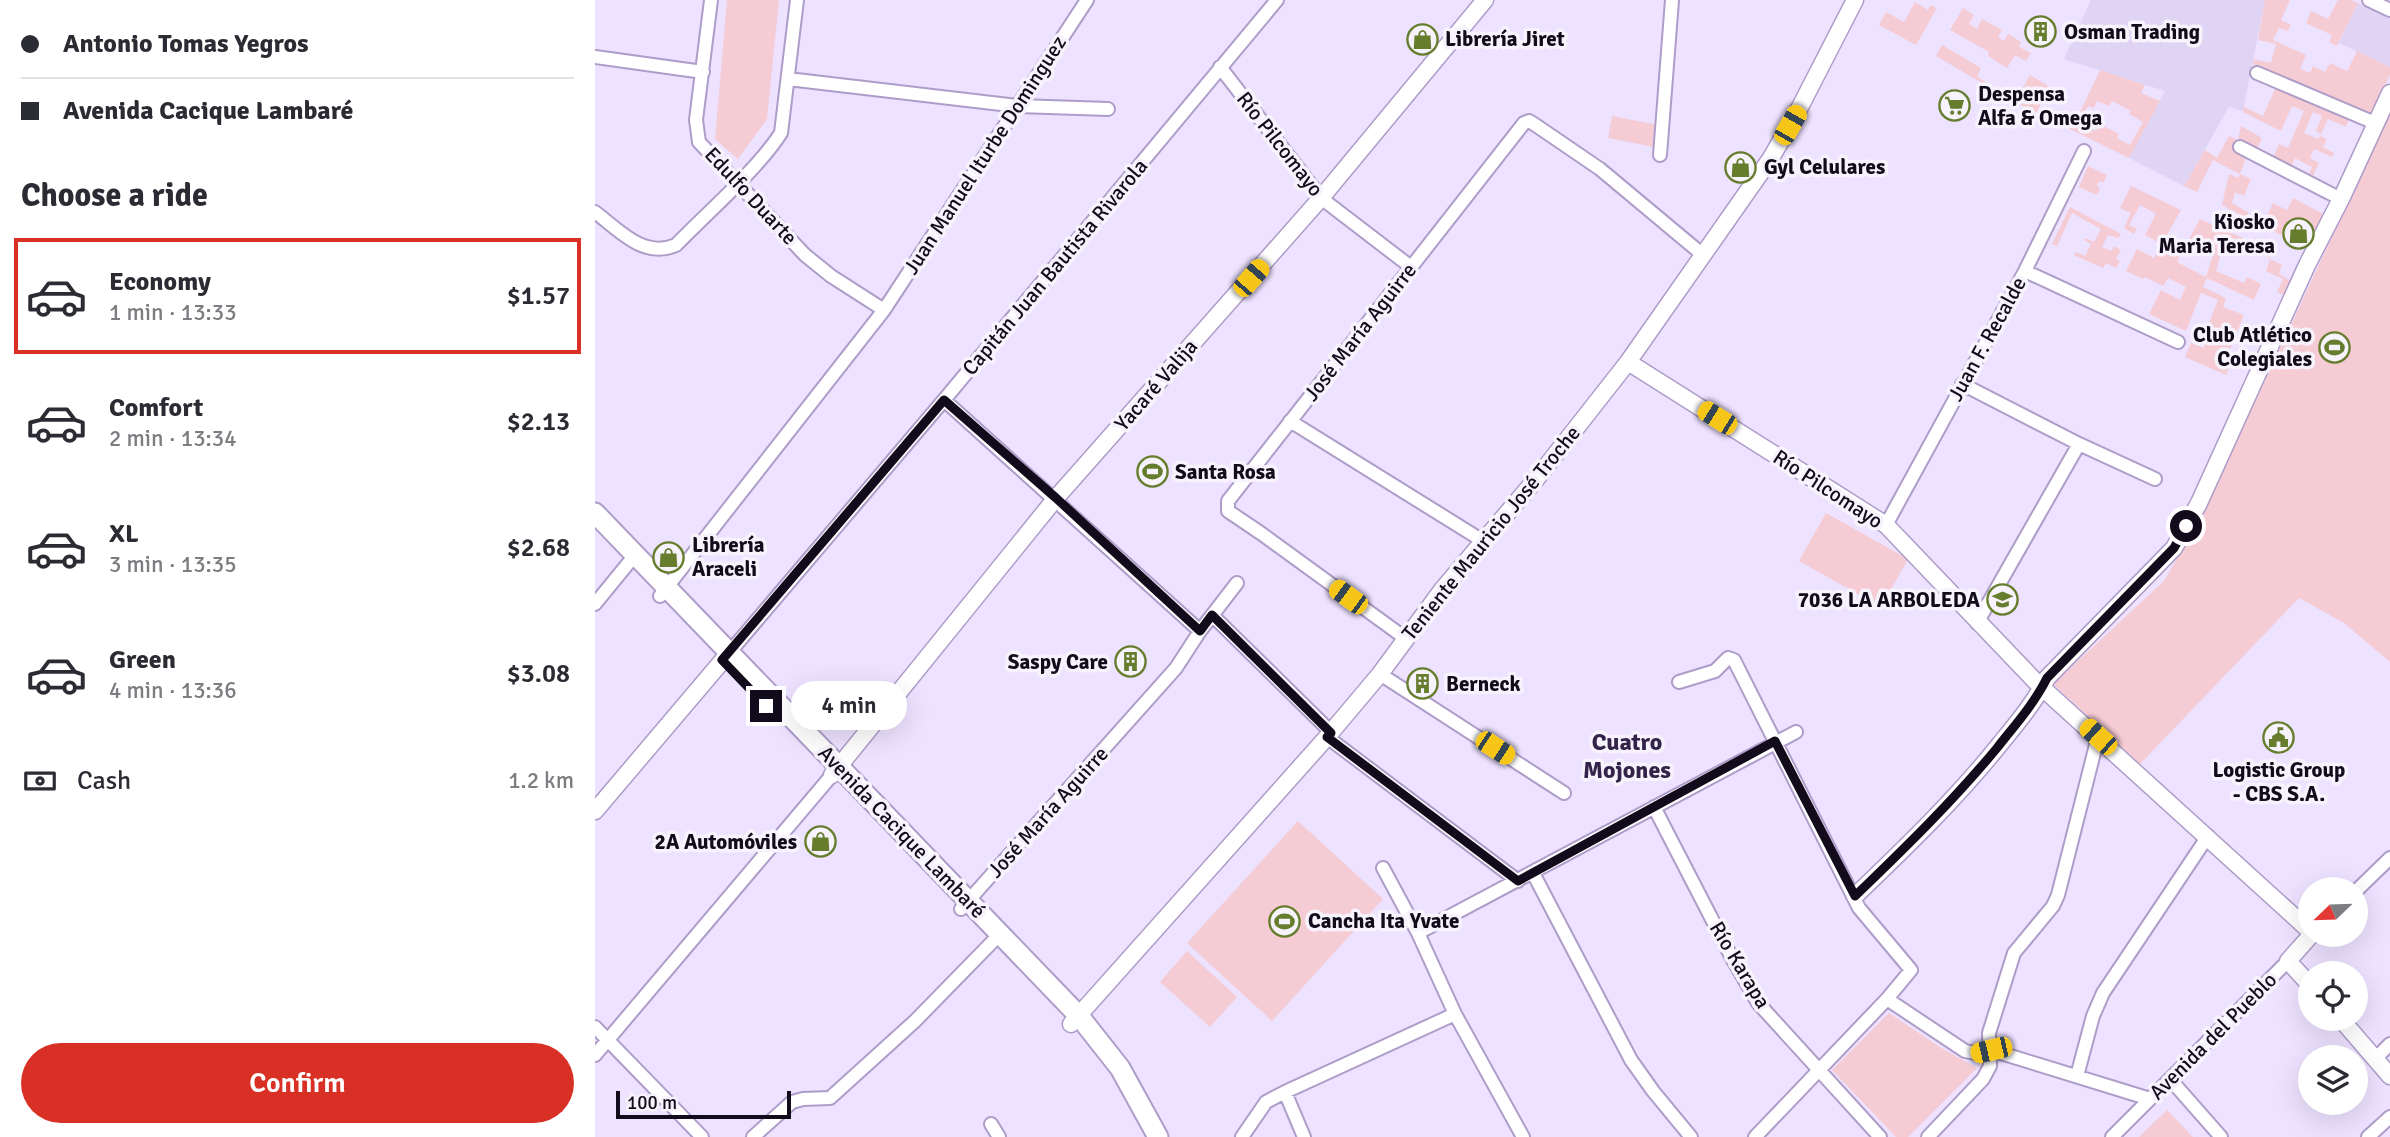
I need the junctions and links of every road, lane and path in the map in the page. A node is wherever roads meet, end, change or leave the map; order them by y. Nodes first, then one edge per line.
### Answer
1 (711, 0) edge
2 (797, 0) edge
3 (1087, 0) edge
4 (1277, 0) edge
5 (1485, 0) edge
6 (1672, 0) edge
7 (1855, 0) edge
8 (2369, 0) edge
9 (2390, 10) edge
10 (595, 57) edge
11 (1220, 67) junction
12 (703, 72) junction
13 (2257, 73) dead end
14 (788, 79) junction
15 (2390, 93) edge
16 (1018, 106) junction
17 (1108, 109) dead end
18 (2375, 123) junction
19 (2240, 147) dead end
20 (2084, 151) dead end
21 (1660, 155) dead end
22 (737, 183) junction
23 (1321, 198) junction
24 (2341, 199) junction
25 (595, 212) edge
26 (1703, 255) junction
27 (1411, 267) junction
28 (2025, 271) junction
29 (884, 310) junction
30 (2178, 342) dead end
31 (1628, 362) junction
32 (1962, 384) junction
33 (944, 400) junction
34 (1290, 421) junction
35 (2079, 444) junction
36 (2155, 479) dead end
37 (1056, 498) junction
38 (595, 513) edge
39 (1886, 525) junction
40 (595, 528) edge
41 (1483, 541) junction
42 (632, 559) junction
43 (1237, 583) dead end
44 (664, 592) junction
45 (595, 604) edge
46 (1212, 615) junction
47 (1977, 623) junction
48 (1200, 631) junction
49 (1405, 638) junction
50 (726, 657) junction
51 (1380, 674) junction
52 (1679, 682) dead end
53 (2043, 688) junction
54 (1795, 732) dead end
55 (1329, 735) junction
56 (2098, 737) junction
57 (1775, 741) junction
58 (835, 771) junction
59 (1564, 793) dead end
60 (1654, 807) junction
61 (595, 811) edge
62 (2208, 836) junction
63 (2390, 858) edge
64 (1383, 868) dead end
65 (1533, 873) junction
66 (2368, 879) edge
67 (1518, 881) junction
68 (1855, 896) junction
69 (964, 905) junction
70 (2298, 921) edge
71 (1417, 933) junction
72 (996, 938) junction
73 (2300, 947) edge
74 (2288, 961) junction
75 (2298, 972) edge
76 (1887, 999) junction
77 (1455, 1014) junction
78 (1075, 1020) junction
79 (595, 1027) edge
80 (2352, 1031) edge
81 (608, 1040) junction
82 (2390, 1044) edge
83 (1991, 1050) junction
84 (595, 1055) edge
85 (2376, 1058) junction
86 (1819, 1070) junction
87 (2077, 1076) junction
88 (2390, 1076) edge
89 (2170, 1079) junction
90 (1285, 1091) junction
91 (2150, 1099) junction
92 (2390, 1117) edge
93 (991, 1124) dead end
94 (702, 1137) edge
95 (753, 1137) edge
96 (999, 1137) edge
97 (1148, 1137) edge
98 (1159, 1137) edge
99 (1243, 1137) edge
100 (1304, 1137) edge
101 (1523, 1137) edge
102 (1691, 1137) edge
103 (1755, 1137) edge
104 (1880, 1137) edge
105 (1928, 1137) edge
106 (2112, 1137) edge
107 (2221, 1137) edge
108 (2368, 1137) edge

1 - 12 street, Edulfo Duarte
2 - 14 street
3 - 16 street, Juan Manuel Iturbe Dominguez
4 - 11 street, Capitán Juan Bautista Rivarola
5 - 23 street, Yacaré Valija
6 - 21 street
7 - 26 street, Teniente Mauricio José Troche
8 - 9 street
10 - 12 street
11 - 23 street, Río Pilcomayo
11 - 33 street, Capitán Juan Bautista Rivarola
12 - 22 street, Edulfo Duarte
13 - 18 street
14 - 16 street
14 - 22 street
15 - 18 street
16 - 17 street
16 - 29 street, Juan Manuel Iturbe Dominguez
18 - 24 street
19 - 24 street
20 - 28 street, Juan F. Recalde
22 - 25 street
22 - 29 street, Edulfo Duarte
23 - 27 street, Río Pilcomayo
23 - 37 street, Yacaré Valija
24 - 53 street
26 - 27 street, José María Aguirre
26 - 31 street, Teniente Mauricio José Troche
27 - 34 street, José María Aguirre
28 - 30 street
28 - 32 street, Juan F. Recalde
29 - 44 street, Juan Manuel Iturbe Dominguez
31 - 39 street, Río Pilcomayo
31 - 41 street, Teniente Mauricio José Troche
32 - 35 street
32 - 39 street, Juan F. Recalde
33 - 37 street
33 - 50 street, Capitán Juan Bautista Rivarola
34 - 41 street
34 - 49 street, José María Aguirre
35 - 36 street
35 - 47 street
37 - 48 street
37 - 58 street, Yacaré Valija
38 - 42 main road, Avenida Cacique Lambaré
39 - 47 street, Río Pilcomayo
40 - 42 main road, Avenida Cacique Lambaré
41 - 49 street, Teniente Mauricio José Troche
42 - 44 main road, Avenida Cacique Lambaré
42 - 45 street
43 - 46 street, José María Aguirre
44 - 50 main road, Avenida Cacique Lambaré
46 - 48 street, José María Aguirre
46 - 55 street
47 - 53 street, Río Pilcomayo
48 - 69 street, José María Aguirre
49 - 51 street, Teniente Mauricio José Troche
50 - 58 main road, Avenida Cacique Lambaré
50 - 61 street
51 - 55 street, Teniente Mauricio José Troche
51 - 59 street
52 - 57 street
53 - 56 street, Río Pilcomayo
53 - 68 street
54 - 57 street
55 - 67 street
55 - 78 street, Teniente Mauricio José Troche
56 - 62 street, Río Pilcomayo
56 - 83 street
57 - 60 street
57 - 68 street
58 - 69 main road, Avenida Cacique Lambaré
58 - 81 street
60 - 65 street
60 - 86 street, Río Karapa
62 - 70 street, Río Pilcomayo
62 - 87 street
63 - 66 street
64 - 71 street
65 - 67 street
65 - 102 street
67 - 71 street
68 - 76 street
69 - 72 main road, Avenida Cacique Lambaré
71 - 77 street
72 - 78 main road, Avenida Cacique Lambaré
72 - 95 street
73 - 74 street, Avenida del Pueblo
74 - 75 street
74 - 89 street, Avenida del Pueblo
76 - 83 street
76 - 86 street
77 - 90 street
77 - 101 street
78 - 97 main road, Avenida Cacique Lambaré
78 - 98 main road, Avenida Cacique Lambaré
79 - 81 street
80 - 85 street
81 - 84 street
81 - 94 street
82 - 85 street
83 - 87 street
83 - 105 street
85 - 88 street
86 - 103 street
86 - 104 street, Río Karapa
87 - 91 street
89 - 91 street, Avenida del Pueblo
89 - 107 street
90 - 99 street
90 - 100 street
91 - 106 street, Avenida del Pueblo
92 - 108 street
93 - 96 street

